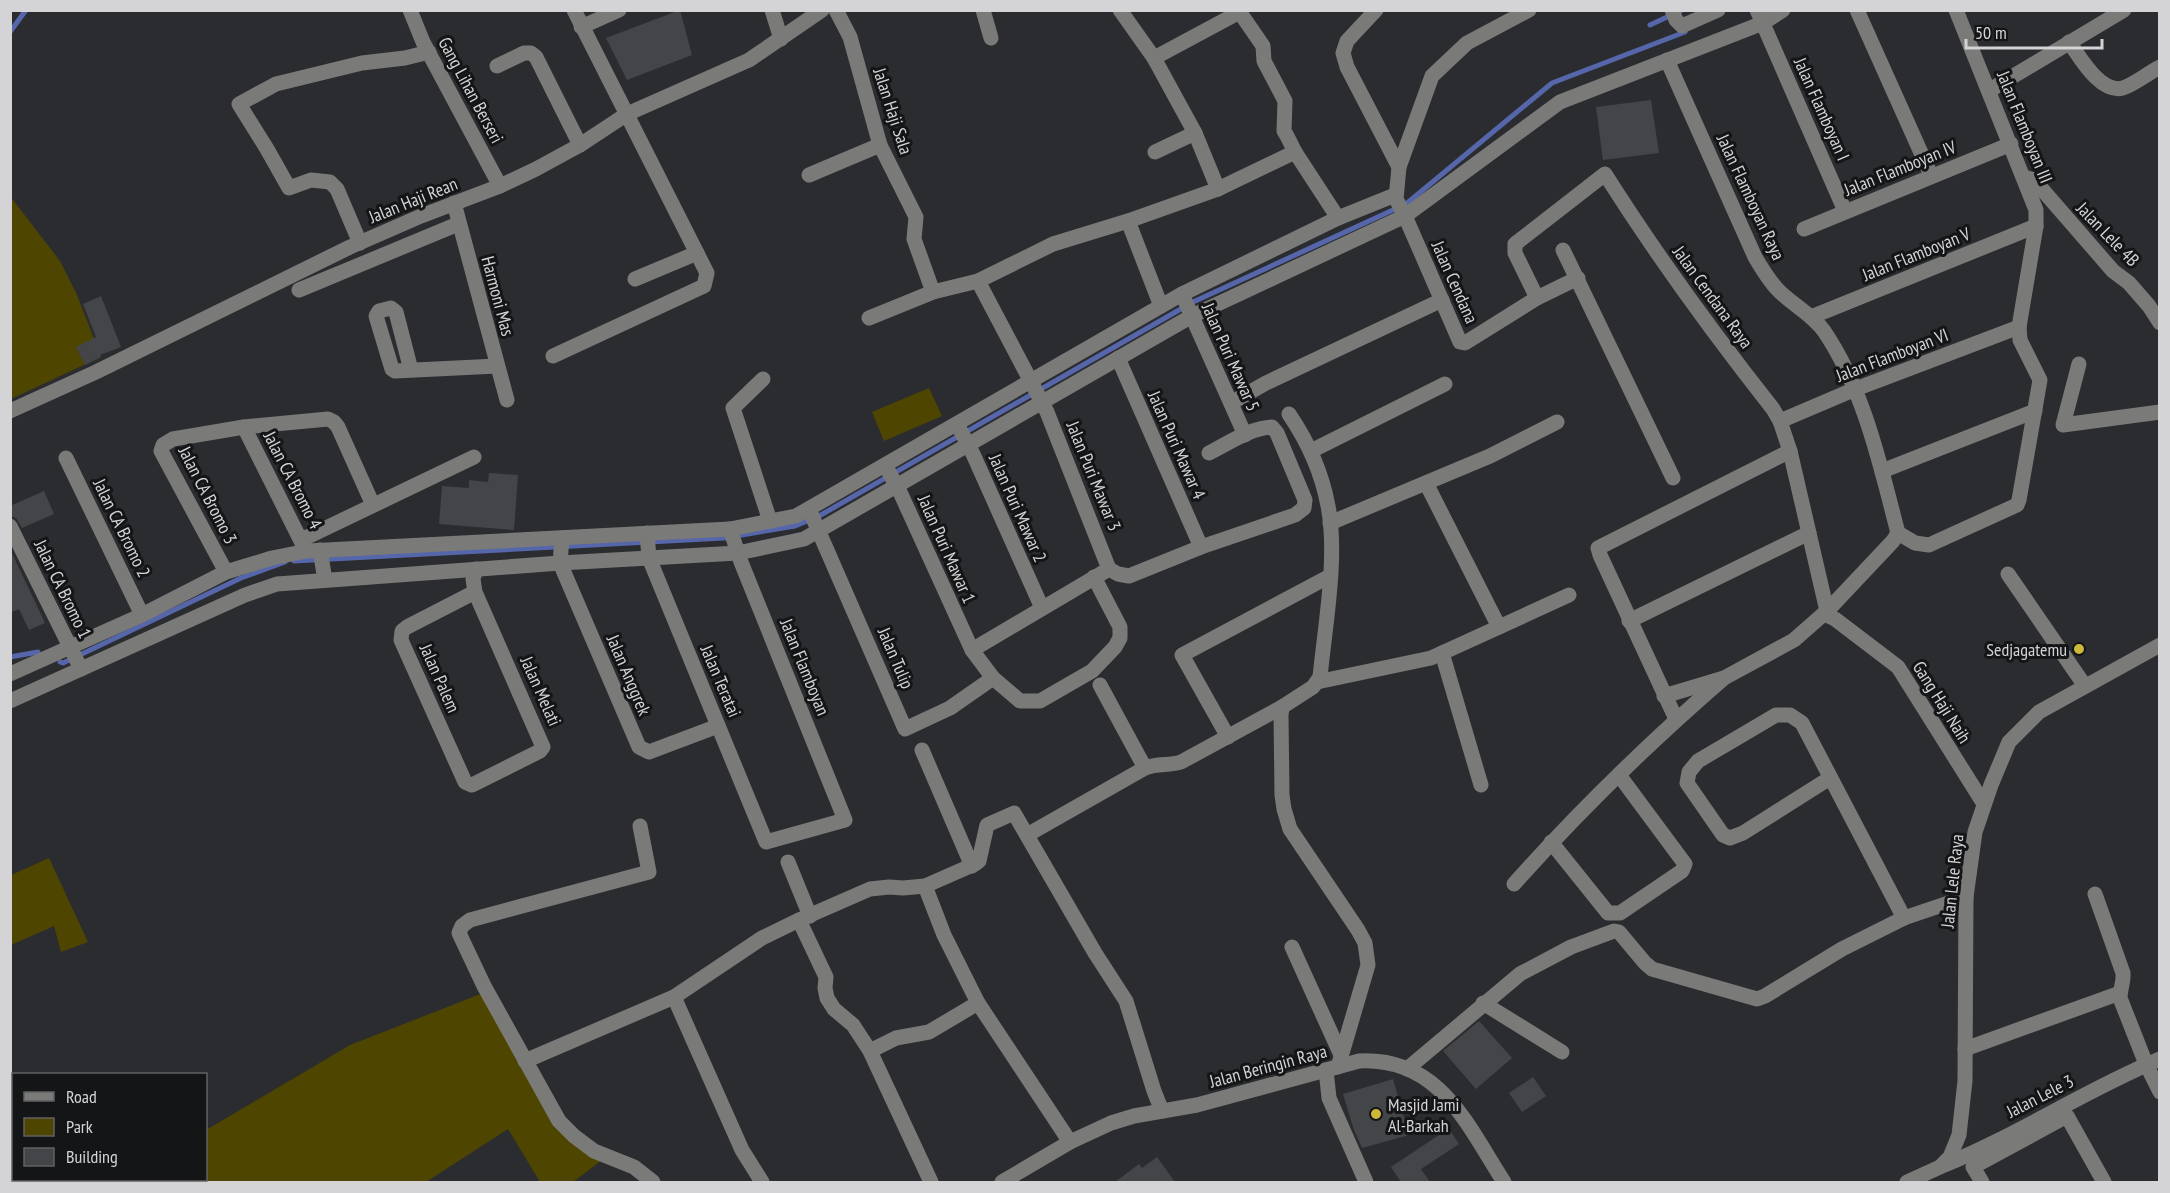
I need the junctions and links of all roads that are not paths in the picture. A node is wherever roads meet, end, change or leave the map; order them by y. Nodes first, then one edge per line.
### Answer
1 (410, 10) edge
2 (574, 10) edge
3 (619, 10) edge
4 (772, 10) edge
5 (822, 10) edge
6 (836, 10) edge
7 (983, 10) edge
8 (1120, 10) edge
9 (1376, 10) edge
10 (1529, 10) edge
11 (1718, 10) edge
12 (1783, 10) edge
13 (1857, 10) edge
14 (1956, 10) edge
15 (2124, 10) edge
16 (1230, 14) edge
17 (1674, 15) edge
18 (1760, 17) edge
19 (581, 27) junction
20 (991, 38) dead end
21 (782, 39) junction
22 (2069, 42) junction
23 (429, 52) junction
24 (1154, 57) junction
25 (1667, 60) junction
26 (497, 66) dead end
27 (2160, 67) edge
28 (1990, 90) junction
29 (627, 114) junction
30 (1195, 133) junction
31 (2011, 144) junction
32 (580, 145) junction
33 (880, 145) junction
34 (1155, 152) dead end
35 (1294, 152) junction
36 (1399, 167) junction
37 (809, 175) dead end
38 (1931, 175) junction
39 (2024, 177) junction
40 (500, 186) junction
41 (1218, 189) junction
42 (454, 203) junction
43 (1399, 205) junction
44 (1845, 211) junction
45 (1338, 218) junction
46 (1128, 221) junction
47 (458, 224) junction
48 (2036, 226) junction
49 (1804, 229) dead end
50 (360, 243) junction
51 (1563, 250) dead end
52 (697, 253) junction
53 (1578, 278) junction
54 (635, 279) dead end
55 (978, 281) junction
56 (299, 290) dead end
57 (933, 292) junction
58 (1183, 296) junction
59 (1537, 298) junction
60 (1442, 300) junction
61 (1161, 306) junction
62 (1191, 314) junction
63 (1811, 317) junction
64 (869, 318) dead end
65 (2160, 323) edge
66 (2019, 327) junction
67 (553, 356) dead end
68 (1118, 358) junction
69 (2079, 364) dead end
70 (497, 366) junction
71 (411, 370) dead end
72 (763, 379) dead end
73 (1445, 384) dead end
74 (1856, 389) junction
75 (1036, 392) junction
76 (507, 399) dead end
77 (1232, 404) junction
78 (10, 411) edge
79 (2035, 411) junction
80 (2160, 412) edge
81 (1780, 421) junction
82 (1557, 422) dead end
83 (958, 426) junction
84 (244, 427) junction
85 (1277, 433) junction
86 (1245, 435) junction
87 (968, 443) junction
88 (1311, 451) junction
89 (1790, 451) junction
90 (1209, 453) dead end
91 (474, 457) dead end
92 (66, 458) dead end
93 (1882, 471) junction
94 (891, 476) junction
95 (1673, 478) dead end
96 (1426, 483) junction
97 (373, 505) junction
98 (814, 520) junction
99 (770, 521) junction
100 (1330, 523) junction
101 (10, 526) edge
102 (730, 529) junction
103 (647, 533) junction
104 (1809, 533) junction
105 (1898, 533) junction
106 (562, 538) junction
107 (309, 547) junction
108 (1201, 547) junction
109 (738, 553) junction
110 (649, 558) junction
111 (560, 563) junction
112 (1109, 568) junction
113 (476, 569) junction
114 (226, 572) junction
115 (2008, 574) dead end
116 (1330, 576) junction
117 (1094, 577) junction
118 (325, 580) junction
119 (475, 592) junction
120 (1569, 595) dead end
121 (1042, 608) junction
122 (1826, 613) junction
123 (142, 615) junction
124 (1629, 621) junction
125 (1499, 627) junction
126 (2160, 645) edge
127 (972, 650) junction
128 (1442, 653) junction
129 (75, 659) junction
130 (10, 674) edge
131 (993, 678) junction
132 (1724, 678) junction
133 (1317, 682) junction
134 (1100, 685) dead end
135 (2085, 686) junction
136 (1664, 696) junction
137 (10, 701) edge
138 (1282, 707) junction
139 (1676, 719) junction
140 (718, 726) junction
141 (1228, 737) junction
142 (922, 750) dead end
143 (1145, 768) junction
144 (1619, 775) junction
145 (1830, 778) junction
146 (465, 782) joint
147 (1481, 785) dead end
148 (1984, 804) junction
149 (640, 826) dead end
150 (1027, 835) junction
151 (766, 842) joint
152 (1551, 842) junction
153 (788, 862) dead end
154 (972, 866) junction
155 (1514, 884) dead end
156 (925, 886) junction
157 (2095, 894) dead end
158 (1966, 897) junction
159 (804, 918) junction
160 (1904, 918) junction
161 (1292, 947) dead end
162 (2120, 993) junction
163 (674, 997) junction
164 (978, 1003) junction
165 (1483, 1003) junction
166 (1965, 1049) junction
167 (870, 1051) junction
168 (1562, 1052) dead end
169 (525, 1061) junction
170 (2153, 1062) edge
171 (1335, 1064) junction
172 (1407, 1069) junction
173 (2160, 1092) edge
174 (1162, 1111) junction
175 (1070, 1142) junction
176 (1940, 1167) junction
177 (652, 1182) edge
178 (762, 1182) edge
179 (931, 1182) edge
180 (1002, 1182) edge
181 (1366, 1182) edge
182 (1504, 1182) edge
183 (1907, 1182) edge
184 (1982, 1182) edge
185 (2104, 1182) edge

1 - 23 street, Gang Lihan Berseri
2 - 19 street
3 - 19 street
4 - 21 street
5 - 21 street, Jalan Haji Rean
6 - 33 street, Jalan Haji Sala
7 - 20 street
8 - 24 street
9 - 36 street
10 - 36 street
11 - 17 street
12 - 18 street
13 - 38 street
14 - 28 street, Jalan Flamboyan III
15 - 22 street
16 - 24 street
16 - 35 street
18 - 25 street
18 - 44 street, Jalan Flamboyan I
19 - 29 street
21 - 29 street, Jalan Haji Rean
22 - 27 street
22 - 28 street
23 - 40 street, Gang Lihan Berseri
23 - 50 street
24 - 30 street
25 - 43 street
25 - 63 street, Jalan Flamboyan Raya
26 - 32 street
28 - 31 street, Jalan Flamboyan III
29 - 32 street, Jalan Haji Rean
29 - 52 street
30 - 34 street
30 - 41 street
31 - 38 street, Jalan Flamboyan IV
31 - 39 street, Jalan Flamboyan III
32 - 40 street, Jalan Haji Rean
33 - 37 street
33 - 57 street, Jalan Haji Sala
35 - 41 street
35 - 45 street
36 - 43 street
38 - 44 street, Jalan Flamboyan IV
39 - 48 street, Jalan Flamboyan III
39 - 65 street, Jalan Lele 4B
40 - 42 street, Jalan Haji Rean
41 - 46 street
42 - 47 street, Harmoni Mas
42 - 50 street, Jalan Haji Rean
43 - 45 street
43 - 60 street, Jalan Cendana
43 - 62 street
44 - 49 street, Jalan Flamboyan IV
45 - 58 street
46 - 55 street
46 - 61 street
47 - 56 street
47 - 70 street, Harmoni Mas
48 - 63 street, Jalan Flamboyan V
48 - 66 street, Jalan Flamboyan III
50 - 78 street, Jalan Haji Rean
51 - 53 street
52 - 54 street
52 - 67 street
53 - 59 street, Jalan Cendana
53 - 95 street
55 - 57 street
55 - 75 street, Jalan Puri Mawar 3
57 - 64 street
58 - 61 street
58 - 62 street, Jalan Puri Mawar 5
59 - 60 street, Jalan Cendana
59 - 81 street, Jalan Cendana Raya
60 - 77 street
61 - 75 street
62 - 68 street
62 - 77 street, Jalan Puri Mawar 5
63 - 74 street, Jalan Flamboyan Raya
66 - 74 street, Jalan Flamboyan VI
66 - 79 street
68 - 75 street
68 - 108 street, Jalan Puri Mawar 4
69 - 80 street
70 - 71 street
70 - 76 street, Harmoni Mas
72 - 99 street
73 - 88 street
74 - 81 street, Jalan Flamboyan VI
74 - 93 street, Jalan Flamboyan Raya
75 - 83 street
75 - 87 street
75 - 112 street, Jalan Puri Mawar 3
77 - 86 street, Jalan Puri Mawar 5
79 - 93 street
79 - 105 street
81 - 89 street, Jalan Cendana Raya
82 - 96 street
83 - 87 street, Jalan Puri Mawar 2
83 - 94 street
84 - 97 street
84 - 107 street, Jalan CA Bromo 4
84 - 114 street, Jalan CA Bromo 3
85 - 86 street
85 - 88 street
85 - 108 street
86 - 90 street
87 - 94 street
87 - 121 street, Jalan Puri Mawar 2
88 - 100 street
89 - 104 street, Jalan Cendana Raya
89 - 124 street
91 - 97 street
92 - 123 street, Jalan CA Bromo 2
93 - 105 street, Jalan Flamboyan Raya
94 - 98 street
94 - 98 street
94 - 127 street, Jalan Puri Mawar 1
96 - 100 street
96 - 125 street
97 - 107 street
98 - 99 street
98 - 109 street
98 - 131 street, Jalan Tulip
99 - 102 street
100 - 116 street
101 - 129 street, Jalan CA Bromo 1
102 - 103 street
102 - 109 street, Jalan Flamboyan
103 - 106 street
103 - 110 street, Jalan Teratai
104 - 122 street, Jalan Cendana Raya
104 - 124 street
105 - 122 street
106 - 107 street
106 - 111 street, Jalan Anggrek
107 - 114 street
107 - 118 street, Jalan CA Bromo 4
108 - 112 street
109 - 110 street
109 - 151 street, Jalan Flamboyan
110 - 111 street
110 - 140 street, Jalan Teratai
111 - 113 street
111 - 140 street, Jalan Anggrek
112 - 117 street
113 - 118 street
113 - 119 street, Jalan Melati
114 - 123 street
115 - 135 street
116 - 133 street
116 - 141 street
117 - 121 street
117 - 131 street, Jalan Puri Mawar 1
118 - 129 street
119 - 146 street, Jalan Palem
119 - 146 street, Jalan Melati
120 - 125 street
121 - 127 street
122 - 132 street
122 - 148 street, Gang Haji Naih
123 - 129 street
124 - 136 street
125 - 128 street
126 - 135 street, Jalan Lele Raya
127 - 131 street, Jalan Puri Mawar 1
128 - 133 street
128 - 147 street
129 - 130 street
129 - 137 street
132 - 136 street
132 - 139 street
133 - 138 street
134 - 143 street
135 - 148 street, Jalan Lele Raya
136 - 139 street
138 - 141 street
138 - 171 street
139 - 144 street
140 - 151 street, Jalan Teratai
141 - 143 street
142 - 154 street
143 - 150 street
144 - 152 street
144 - 152 street
145 - 145 street
145 - 160 street
148 - 158 street, Jalan Lele Raya
149 - 169 street
150 - 154 street
150 - 174 street
152 - 155 street
153 - 159 street
154 - 156 street
156 - 159 street
156 - 164 street
157 - 162 street
158 - 160 street
158 - 166 street, Jalan Lele Raya
159 - 163 street
159 - 167 street
160 - 165 street
161 - 171 street
162 - 166 street
162 - 170 street
163 - 169 street
163 - 178 street
164 - 167 street
164 - 175 street
165 - 168 street
165 - 172 street
166 - 176 street, Jalan Lele Raya
167 - 179 street
169 - 177 street
170 - 173 street
170 - 176 street, Jalan Lele 3
171 - 172 street, Jalan Beringin Raya
171 - 174 street, Jalan Beringin Raya
171 - 181 street
172 - 182 street, Jalan Beringin Raya
174 - 175 street, Jalan Beringin Raya
175 - 180 street, Jalan Beringin Raya
176 - 183 street
184 - 185 street

